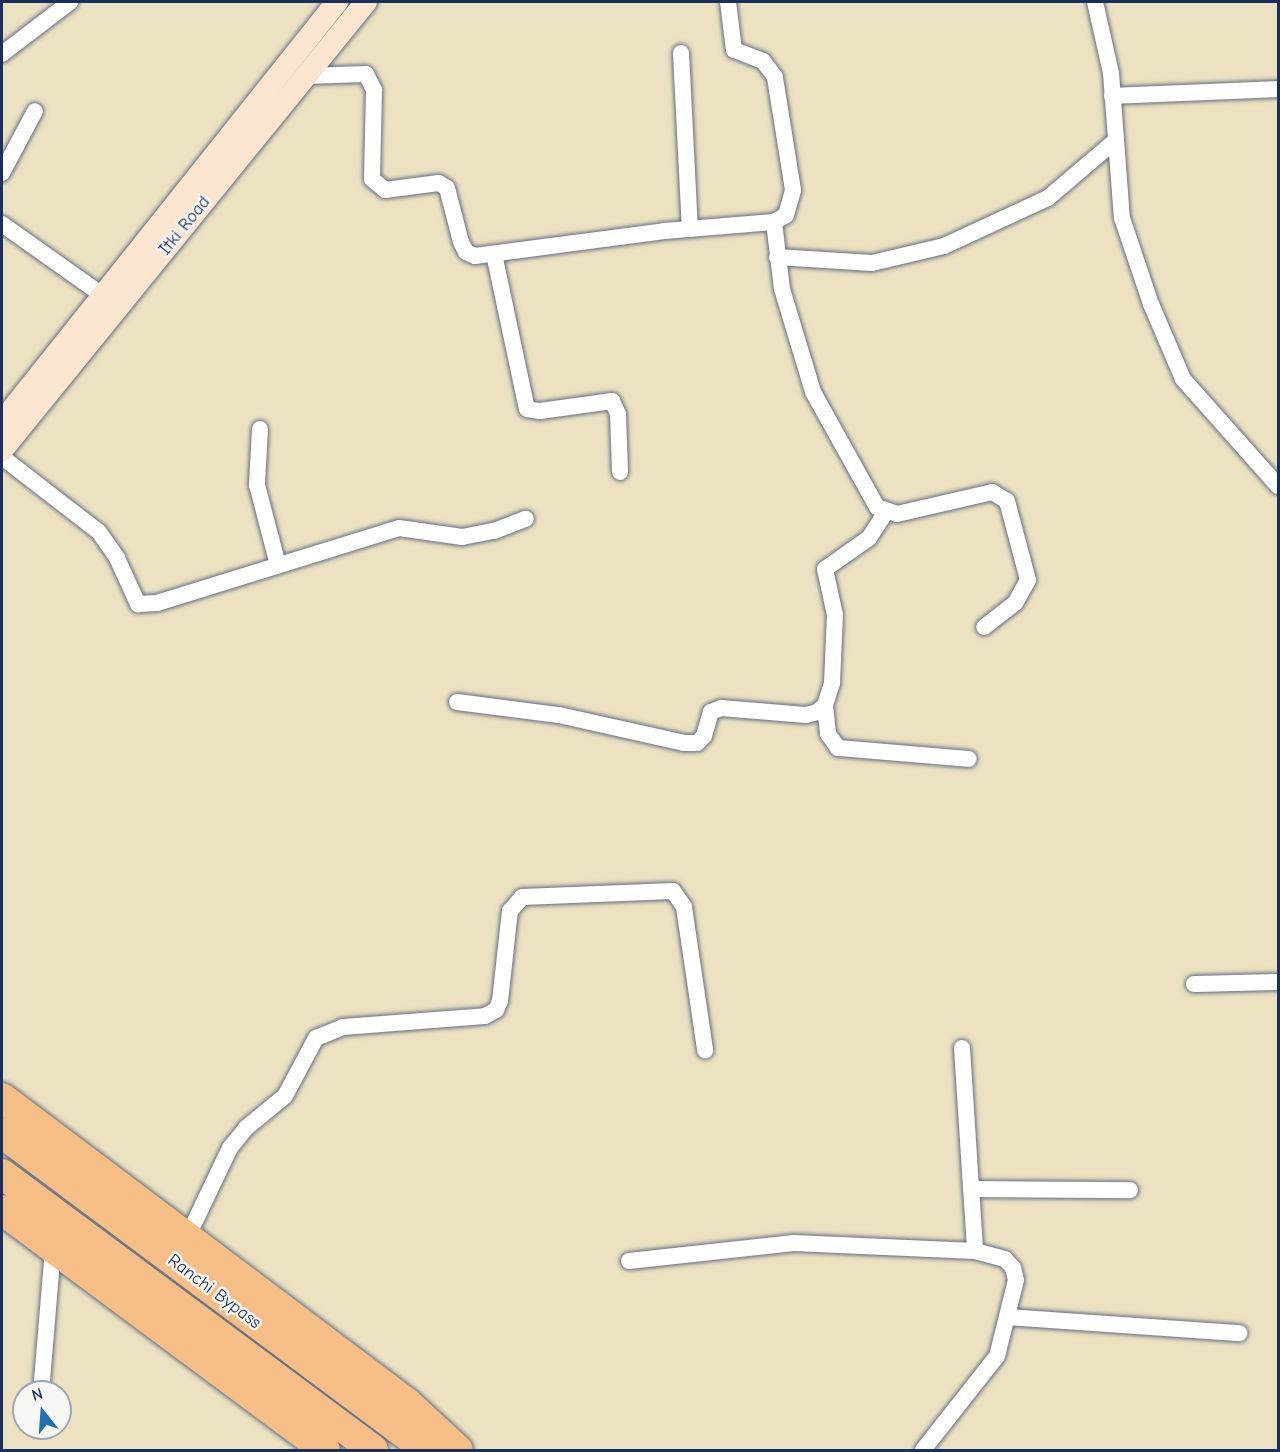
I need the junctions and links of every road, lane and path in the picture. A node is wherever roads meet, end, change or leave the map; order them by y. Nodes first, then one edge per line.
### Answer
1 (70, 2) edge
2 (337, 2) edge
3 (366, 2) edge
4 (728, 2) edge
5 (1095, 2) edge
6 (681, 53) dead end
7 (2, 54) edge
8 (304, 76) junction
9 (1278, 89) edge
10 (1112, 96) junction
11 (35, 111) dead end
12 (1115, 141) junction
13 (2, 173) edge
14 (774, 222) junction
15 (2, 224) edge
16 (690, 229) junction
17 (494, 254) junction
18 (777, 257) junction
19 (101, 294) junction
20 (2, 422) edge
21 (260, 429) dead end
22 (2, 450) edge
23 (2, 457) edge
24 (620, 472) dead end
25 (1278, 486) edge
26 (885, 513) junction
27 (526, 519) dead end
28 (278, 565) junction
29 (984, 627) dead end
30 (457, 702) dead end
31 (825, 705) junction
32 (969, 759) dead end
33 (1278, 982) edge
34 (1194, 984) dead end
35 (962, 1048) dead end
36 (705, 1050) dead end
37 (2, 1098) edge
38 (2, 1133) edge
39 (2, 1174) edge
40 (971, 1189) junction
41 (1130, 1190) dead end
42 (2, 1210) edge
43 (187, 1238) junction
44 (53, 1248) junction
45 (975, 1251) junction
46 (629, 1261) dead end
47 (1008, 1317) junction
48 (1239, 1333) dead end
49 (42, 1380) edge
50 (325, 1450) edge
51 (373, 1450) edge
52 (427, 1450) edge
53 (458, 1450) edge
54 (923, 1450) edge

1 - 7 street
2 - 19 main road
3 - 8 main road, Itki Road
4 - 14 street
5 - 10 street
6 - 16 street
8 - 17 street
8 - 22 main road, Itki Road
9 - 10 street
10 - 12 street
11 - 13 street
12 - 18 street
12 - 25 street
14 - 16 street
14 - 18 street
15 - 19 street
16 - 17 street
17 - 24 street
18 - 26 street
19 - 20 main road
21 - 28 street
23 - 28 street
26 - 29 street
26 - 31 street
27 - 28 street
30 - 31 street
31 - 32 street
33 - 34 street
35 - 40 street
36 - 43 street
37 - 43 highway
38 - 52 highway, Ranchi Bypass
39 - 51 highway, Ranchi Bypass
40 - 41 street
40 - 45 street
42 - 44 highway
43 - 53 highway
44 - 49 street
44 - 50 highway
45 - 46 street
45 - 47 street
47 - 48 street
47 - 54 street

